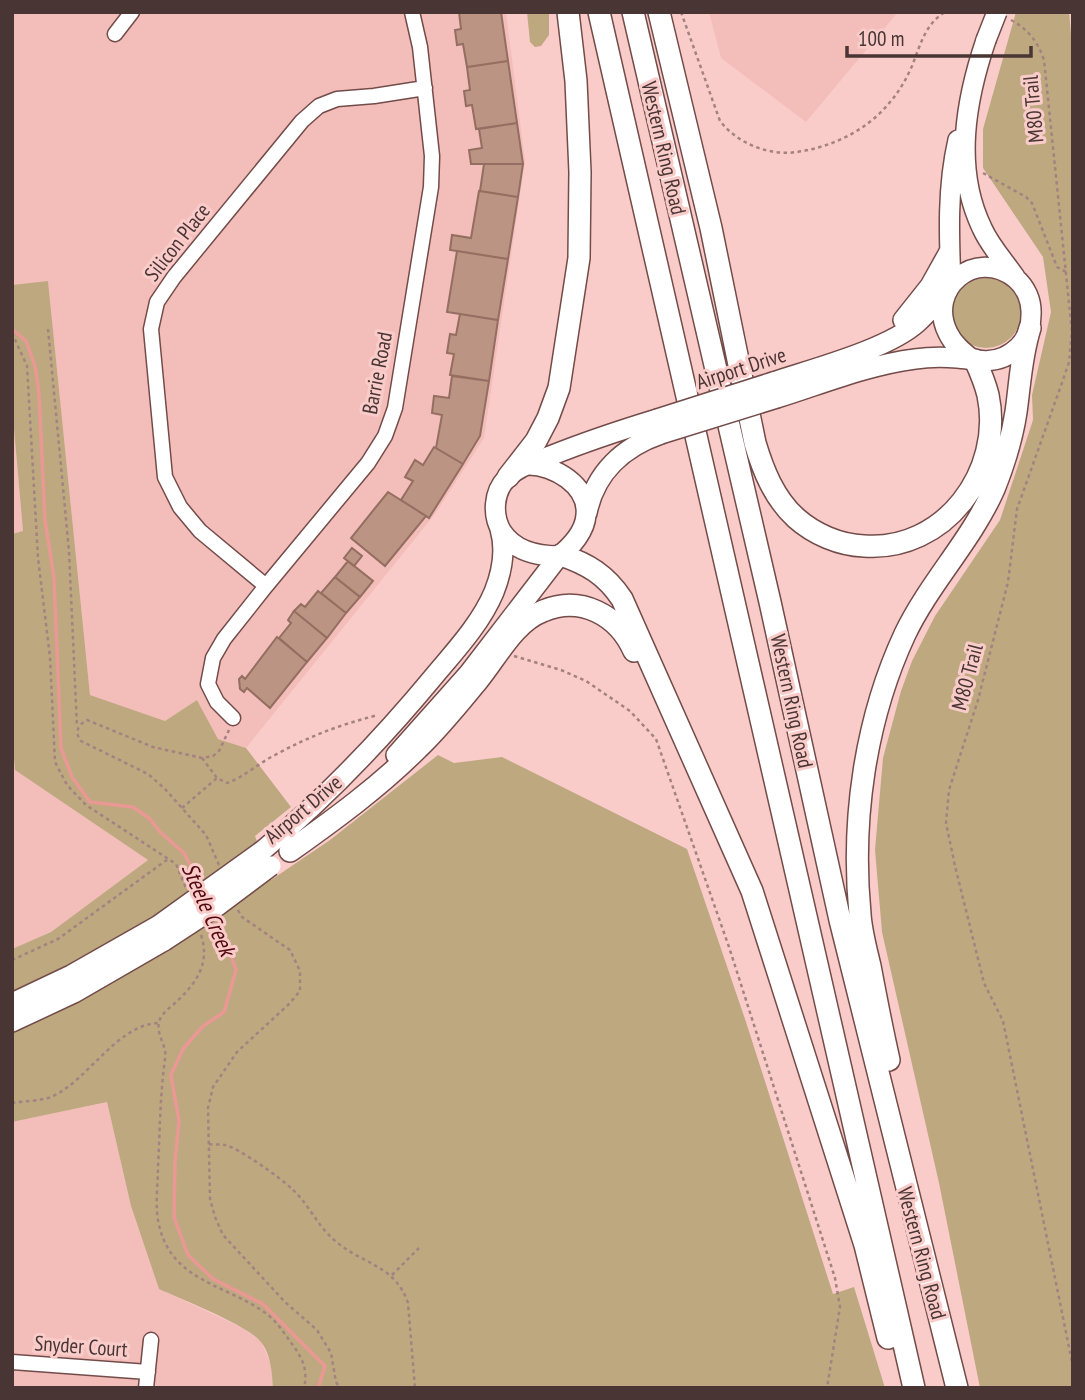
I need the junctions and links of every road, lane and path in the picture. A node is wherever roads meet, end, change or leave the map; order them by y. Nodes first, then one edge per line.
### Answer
1 (132, 12) edge
2 (412, 12) edge
3 (568, 12) edge
4 (599, 12) edge
5 (633, 12) edge
6 (659, 12) edge
7 (681, 12) edge
8 (945, 12) edge
9 (1000, 14) edge
10 (115, 34) dead end
11 (425, 88) junction
12 (966, 120) junction
13 (978, 166) dead end
14 (950, 250) junction
15 (1066, 272) junction
16 (1018, 280) junction
17 (951, 286) junction
18 (1030, 328) junction
19 (48, 329) dead end
20 (12, 333) edge
21 (867, 349) junction
22 (974, 360) junction
23 (775, 390) junction
24 (659, 426) junction
25 (528, 465) junction
26 (508, 477) junction
27 (586, 514) junction
28 (500, 529) junction
29 (560, 555) junction
30 (266, 586) junction
31 (501, 650) junction
32 (233, 718) joint
33 (399, 718) junction
34 (77, 730) junction
35 (202, 758) junction
36 (698, 770) junction
37 (217, 778) junction
38 (181, 808) junction
39 (290, 851) junction
40 (267, 858) junction
41 (167, 859) junction
42 (222, 873) dead end
43 (186, 889) dead end
44 (238, 910) dead end
45 (161, 933) junction
46 (201, 933) dead end
47 (12, 960) edge
48 (12, 1003) edge
49 (12, 1022) edge
50 (159, 1023) junction
51 (12, 1103) edge
52 (209, 1144) junction
53 (419, 1248) dead end
54 (392, 1275) junction
55 (151, 1339) dead end
56 (12, 1362) edge
57 (952, 1365) junction
58 (1073, 1367) edge
59 (148, 1372) junction
60 (336, 1382) junction
61 (146, 1388) edge
62 (304, 1388) edge
63 (334, 1388) edge
64 (340, 1388) edge
65 (415, 1388) edge
66 (827, 1388) edge
67 (901, 1388) edge
68 (914, 1388) edge
69 (957, 1388) edge

1 - 10 street
2 - 11 street, Barrie Road
3 - 26 highway
4 - 68 highway, Western Ring Road
5 - 57 highway, Western Ring Road
6 - 22 highway
7 - 8 path
9 - 12 main road, bridge
9 - 15 path, M80 Trail
11 - 30 street, Barrie Road
11 - 30 street, Silicon Place
12 - 14 main road
12 - 16 main road
13 - 15 path
14 - 17 main road
14 - 21 main road
15 - 58 path, M80 Trail
16 - 17 main road
16 - 18 main road
17 - 21 main road, Airport Drive
17 - 22 main road
18 - 22 main road
18 - 57 highway
19 - 34 path
20 - 41 path
21 - 23 main road, Airport Drive
22 - 23 main road, Airport Drive
23 - 24 main road, Airport Drive, bridge
24 - 25 main road, Airport Drive
24 - 27 main road, Airport Drive
25 - 26 main road
25 - 27 main road
26 - 28 main road
27 - 29 main road
28 - 29 main road
28 - 33 main road, Airport Drive
29 - 36 highway
29 - 39 main road, Airport Drive
30 - 32 street, Barrie Road
31 - 36 highway
31 - 39 highway
31 - 66 path
32 - 35 path
33 - 37 path
33 - 40 main road, Airport Drive
34 - 35 path
34 - 38 path
35 - 37 path
36 - 67 highway
37 - 38 path
38 - 42 path
39 - 40 main road, Airport Drive
40 - 45 main road, Airport Drive, bridge
41 - 43 path
41 - 47 path
44 - 52 path
45 - 48 main road, Airport Drive
45 - 49 main road, Airport Drive
46 - 50 path
50 - 51 path
50 - 62 path
52 - 54 path
52 - 60 path
53 - 54 path
54 - 65 path
55 - 59 street, Snyder Court
56 - 59 street, Snyder Court
57 - 69 highway, Western Ring Road
59 - 61 street, Snyder Court
60 - 63 path
60 - 64 path

